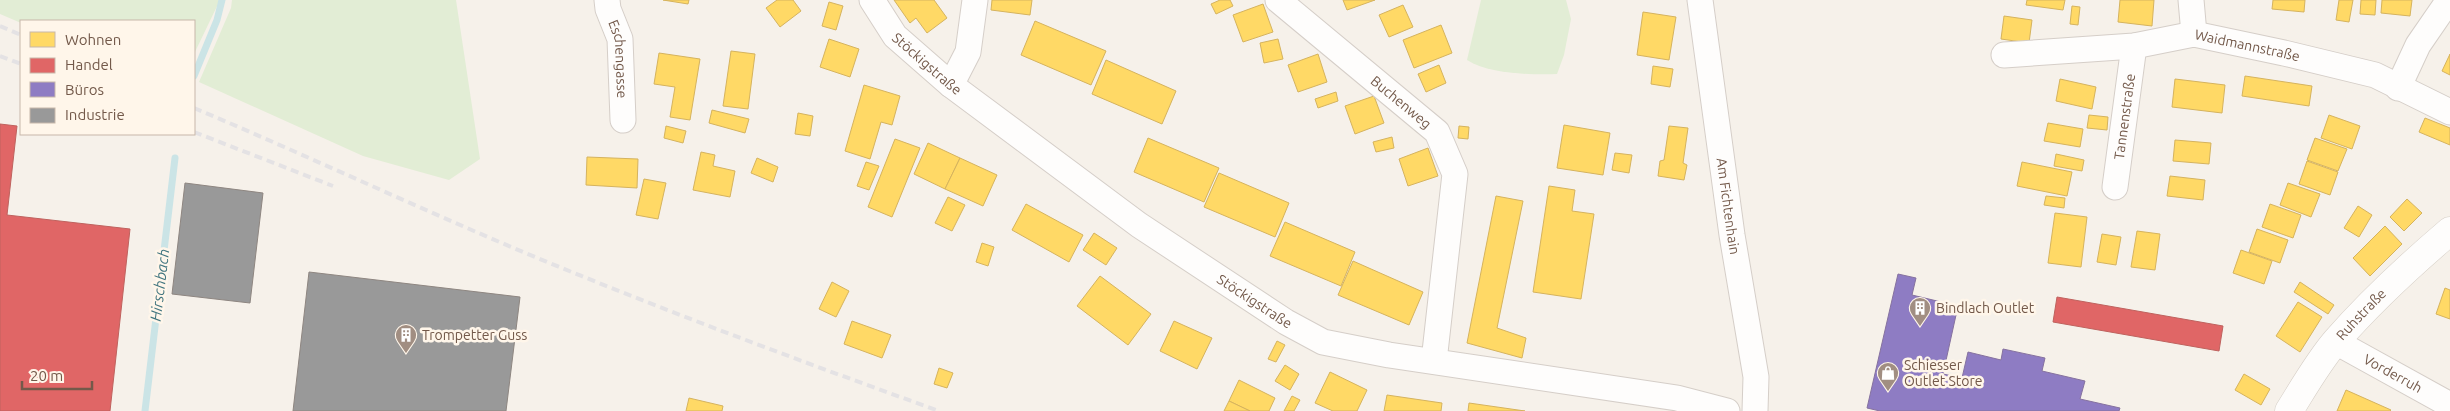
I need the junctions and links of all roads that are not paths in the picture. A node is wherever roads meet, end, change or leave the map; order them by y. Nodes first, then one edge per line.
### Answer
1 (607, 0) edge
2 (872, 0) edge
3 (975, 0) edge
4 (1278, 0) edge
5 (1700, 0) edge
6 (2191, 0) edge
7 (2449, 0) edge
8 (2194, 34) junction
9 (2134, 46) junction
10 (2004, 55) dead end
11 (951, 85) junction
12 (2398, 88) junction
13 (2450, 112) edge
14 (623, 120) dead end
15 (2115, 187) dead end
16 (2450, 231) edge
17 (2336, 342) junction
18 (1434, 361) junction
19 (2450, 405) edge
20 (1727, 411) edge
21 (1755, 411) edge
22 (2289, 411) edge

1 - 14 street, Eschengasse
2 - 11 street, Stöckigstraße
3 - 11 street
4 - 18 street, Buchenweg
5 - 21 street, Am Fichtenhain
6 - 8 street
7 - 12 street
8 - 9 street, Waidmannstraße
8 - 12 street, Waidmannstraße
9 - 10 street, Waidmannstraße
9 - 15 street, Tannenstraße
11 - 18 street, Stöckigstraße
12 - 13 street, Waidmannstraße
16 - 17 street, Ruhstraße
17 - 19 street, Vorderruh
17 - 22 street, Ruhstraße
18 - 20 street, Stöckigstraße

